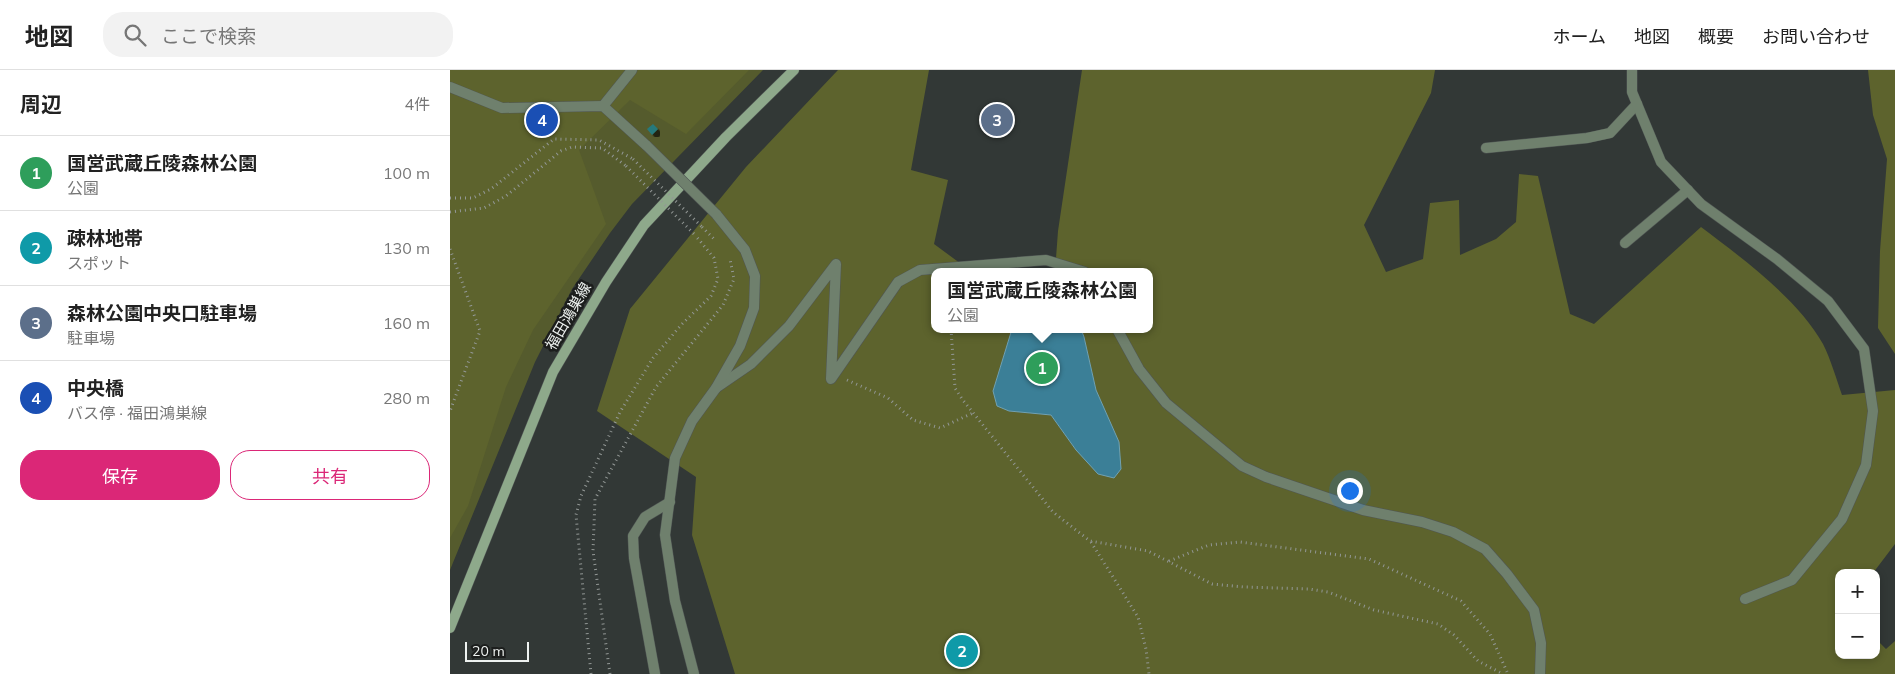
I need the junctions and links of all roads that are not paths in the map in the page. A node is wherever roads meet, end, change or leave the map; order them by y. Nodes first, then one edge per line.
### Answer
1 (632, 70) edge
2 (794, 70) edge
3 (1632, 70) edge
4 (450, 87) edge
5 (1637, 104) junction
6 (603, 106) junction
7 (1486, 148) dead end
8 (1688, 190) junction
9 (1625, 243) dead end
10 (945, 268) edge
11 (1072, 268) edge
12 (931, 269) edge
13 (1119, 333) edge
14 (716, 388) junction
15 (670, 502) junction
16 (1745, 599) dead end
17 (450, 628) edge
18 (655, 674) edge
19 (694, 674) edge
20 (1540, 674) edge

1 - 6 street
2 - 17 main road, 福田鴻巣線
3 - 5 street
4 - 6 street
5 - 7 street
5 - 8 street
6 - 14 street, bridge
8 - 9 street
8 - 16 street
10 - 11 street
12 - 14 street
13 - 20 street
14 - 15 street
15 - 18 street
15 - 19 street

